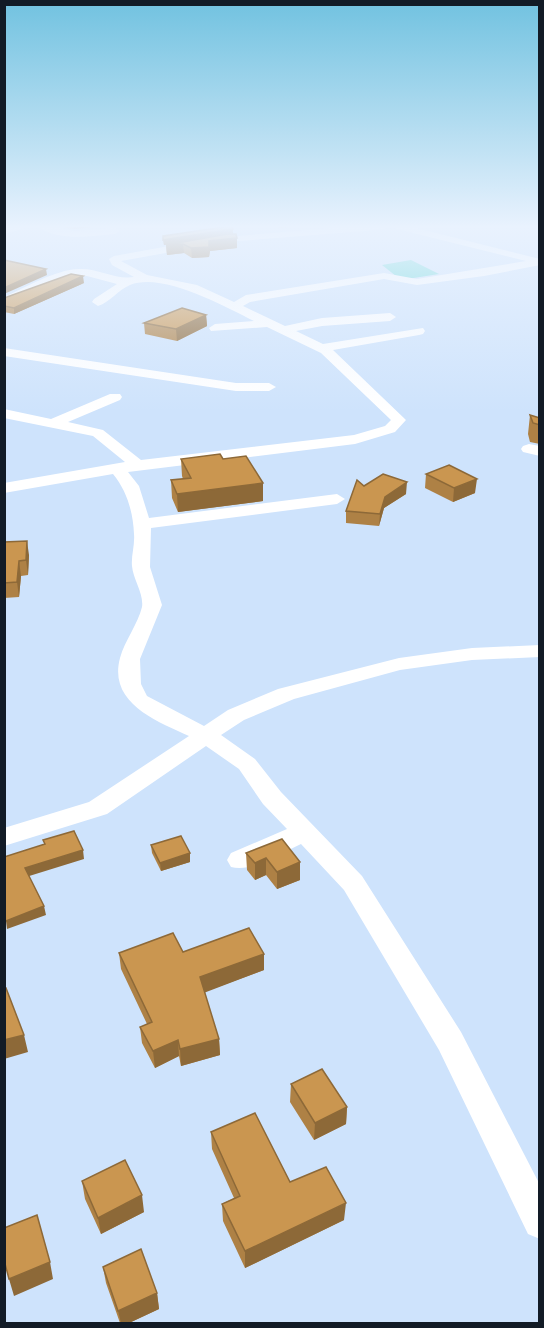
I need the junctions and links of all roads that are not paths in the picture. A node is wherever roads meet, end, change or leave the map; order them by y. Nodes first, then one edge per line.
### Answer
1 (15, 288) edge
2 (38, 288) edge
3 (118, 288) edge
4 (196, 288) edge
5 (312, 288) edge
6 (31, 291) junction
7 (4, 301) edge
8 (98, 302) dead end
9 (234, 306) junction
10 (390, 317) dead end
11 (269, 323) junction
12 (215, 328) dead end
13 (284, 330) junction
14 (419, 331) dead end
15 (322, 348) junction
16 (4, 352) edge
17 (257, 388) dead end
18 (116, 397) dead end
19 (4, 413) edge
20 (53, 423) junction
21 (127, 467) junction
22 (4, 488) edge
23 (337, 499) dead end
24 (142, 524) junction
25 (540, 651) edge
26 (207, 736) junction
27 (305, 832) junction
28 (4, 837) edge
29 (240, 860) dead end
30 (540, 1222) edge

1 - 6 street
2 - 6 street
3 - 8 street
4 - 9 street
5 - 9 street
6 - 7 street
9 - 11 street
10 - 13 street
11 - 12 street
11 - 13 street
13 - 15 street
14 - 15 street
15 - 21 street
16 - 17 street
18 - 20 street
19 - 20 street
20 - 21 street
21 - 22 street
21 - 24 street
23 - 24 street
24 - 26 street
25 - 26 street
26 - 27 street
26 - 28 street
27 - 29 street
27 - 30 street

